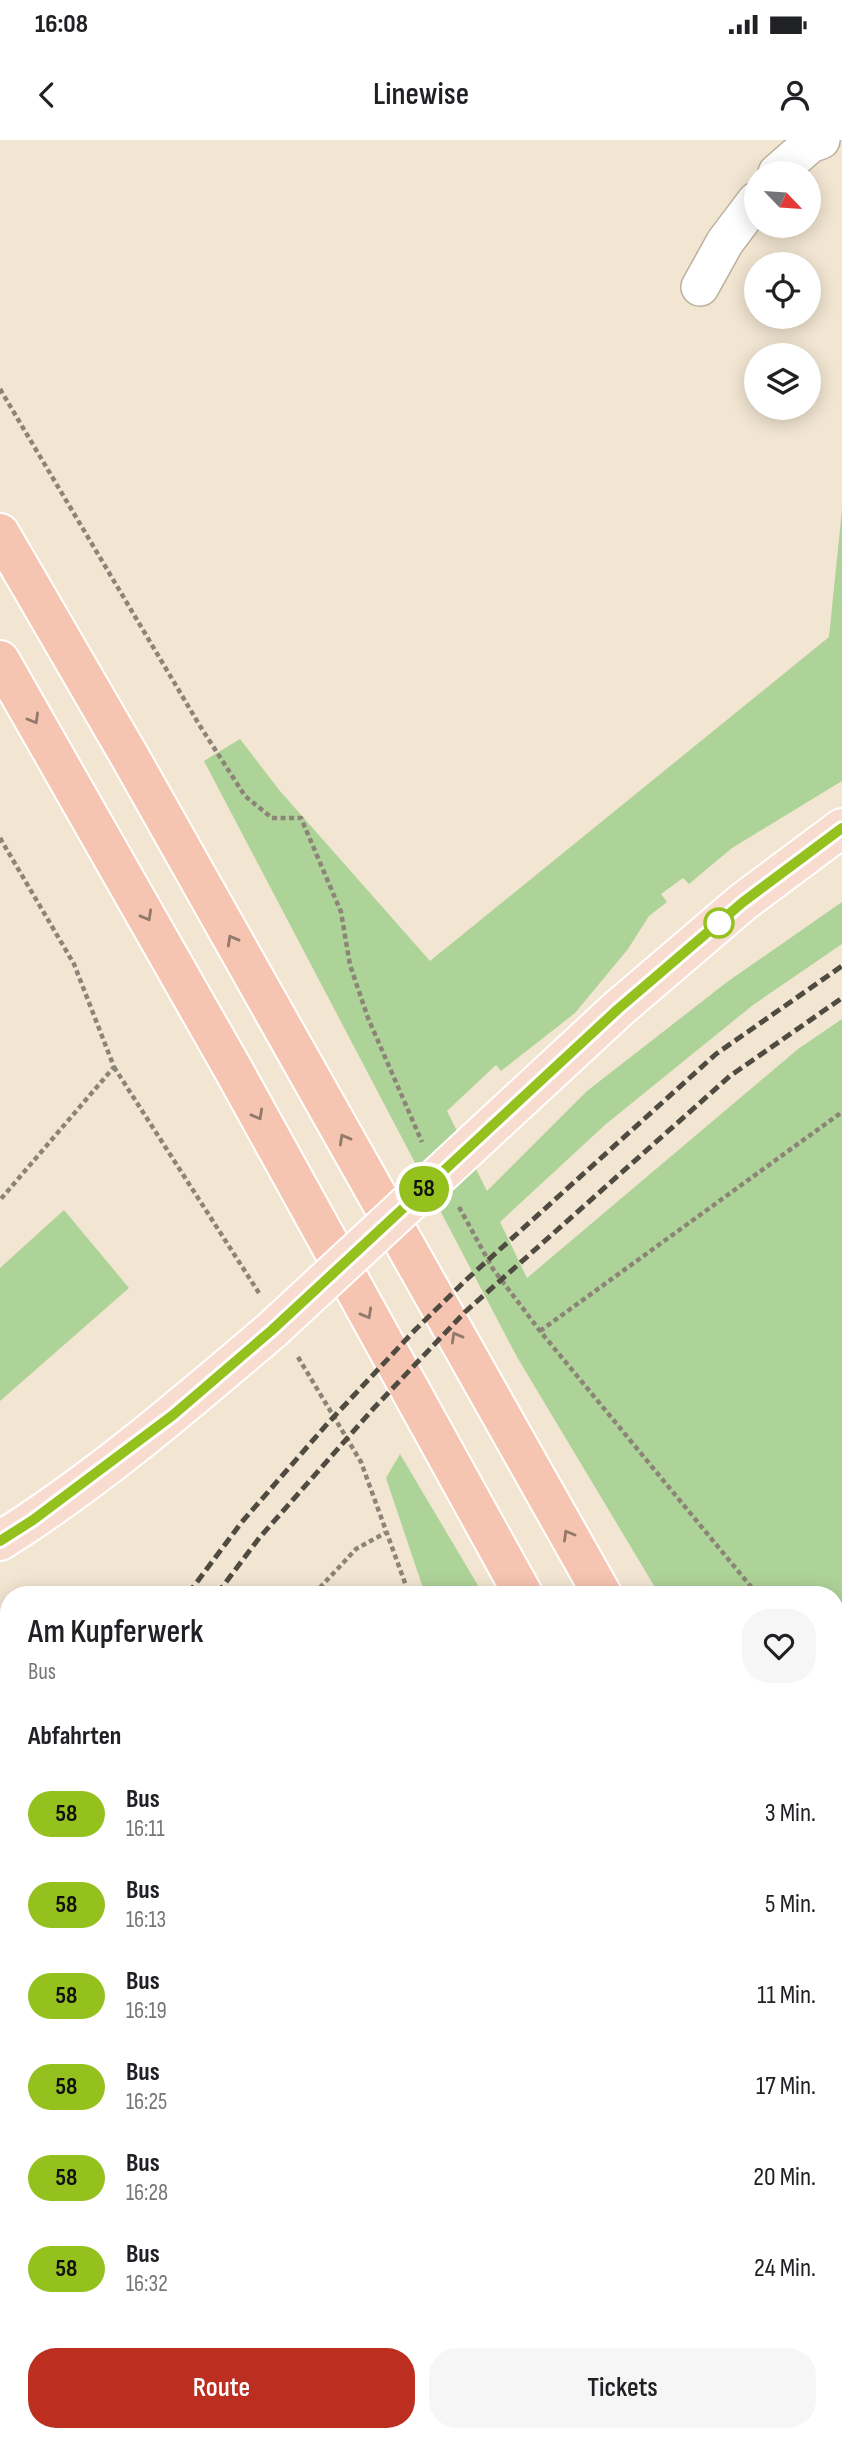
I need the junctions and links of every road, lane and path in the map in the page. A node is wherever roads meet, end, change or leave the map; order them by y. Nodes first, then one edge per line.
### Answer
1 (821, 140) edge
2 (791, 161) edge
3 (744, 217) edge
4 (700, 287) dead end
5 (0, 388) edge
6 (0, 533) edge
7 (0, 660) edge
8 (842, 828) edge
9 (0, 838) edge
10 (842, 1112) edge
11 (425, 1148) dead end
12 (452, 1196) dead end
13 (0, 1200) edge
14 (540, 1331) junction
15 (0, 1541) edge
16 (321, 1586) edge
17 (406, 1586) edge
18 (519, 1586) edge
19 (596, 1586) edge
20 (750, 1586) edge

1 - 2 street
3 - 4 street
5 - 11 path
19 -> 6 highway
7 -> 18 highway
8 - 15 main road, bridge
9 - 13 path
10 - 14 path
12 - 14 path
14 - 20 path
16 - 17 path

